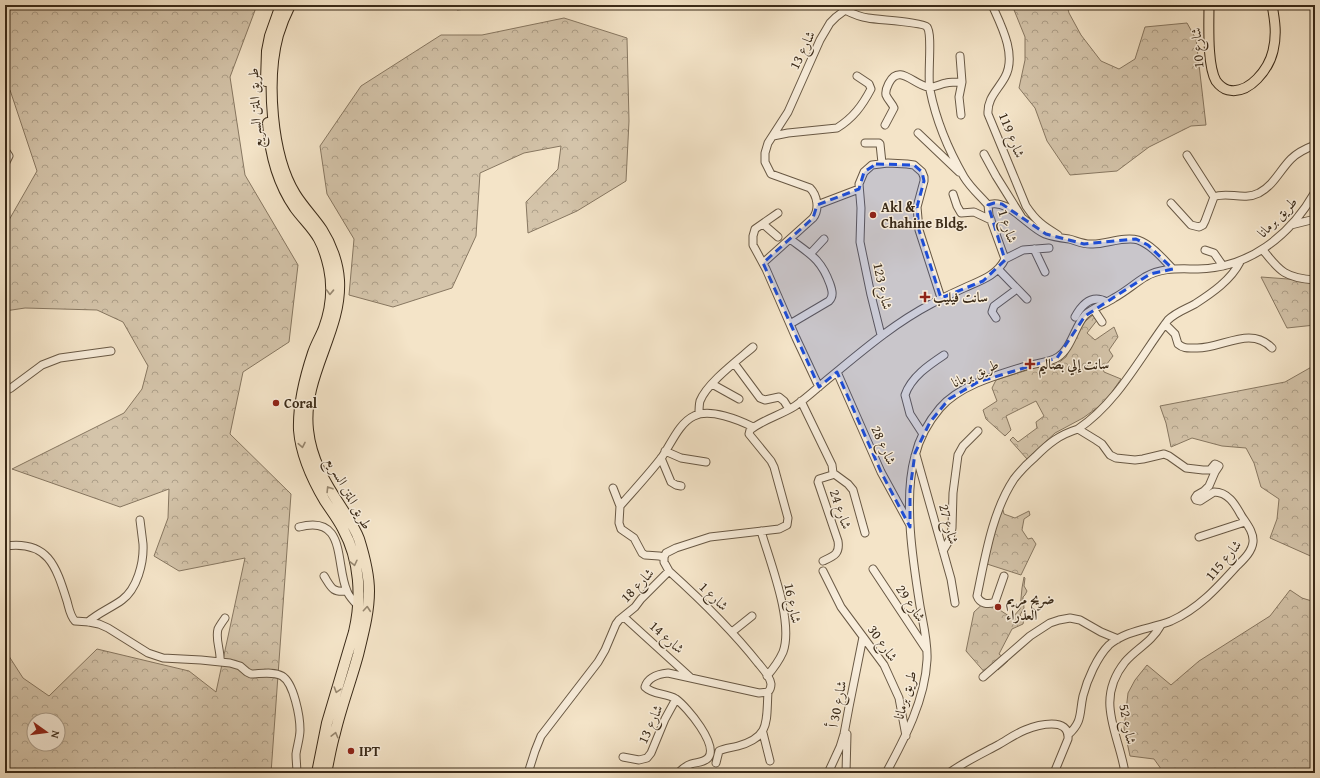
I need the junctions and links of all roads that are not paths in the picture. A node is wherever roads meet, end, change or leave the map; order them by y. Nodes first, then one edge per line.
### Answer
1 (281, 5) edge
2 (290, 5) edge
3 (852, 5) edge
4 (992, 5) edge
5 (1209, 5) edge
6 (1272, 5) edge
7 (845, 10) junction
8 (960, 56) dead end
9 (857, 76) dead end
10 (962, 82) junction
11 (930, 88) junction
12 (961, 115) dead end
13 (885, 125) dead end
14 (918, 133) dead end
15 (773, 136) junction
16 (865, 143) dead end
17 (1315, 145) edge
18 (5, 150) edge
19 (984, 154) dead end
20 (1187, 155) dead end
21 (882, 163) junction
22 (5, 164) edge
23 (965, 178) junction
24 (859, 189) junction
25 (1315, 192) edge
26 (954, 194) dead end
27 (1214, 197) junction
28 (1171, 203) dead end
29 (817, 205) junction
30 (988, 205) junction
31 (778, 213) dead end
32 (1315, 218) edge
33 (1024, 219) junction
34 (991, 220) junction
35 (763, 224) junction
36 (1291, 225) junction
37 (778, 237) dead end
38 (1063, 238) junction
39 (790, 239) junction
40 (824, 239) dead end
41 (1049, 248) dead end
42 (1034, 249) junction
43 (1204, 250) dead end
44 (1263, 250) junction
45 (811, 253) junction
46 (1005, 259) junction
47 (1240, 262) junction
48 (763, 263) junction
49 (1223, 266) junction
50 (998, 269) junction
51 (1173, 269) junction
52 (1045, 272) dead end
53 (1315, 280) edge
54 (1017, 289) junction
55 (941, 298) junction
56 (1027, 299) dead end
57 (1107, 302) junction
58 (1094, 310) junction
59 (1075, 316) dead end
60 (996, 318) dead end
61 (1102, 322) dead end
62 (790, 324) junction
63 (1165, 324) junction
64 (882, 335) junction
65 (753, 346) dead end
66 (1272, 348) dead end
67 (111, 352) dead end
68 (944, 355) dead end
69 (734, 364) junction
70 (837, 372) junction
71 (712, 384) junction
72 (819, 387) junction
73 (5, 391) edge
74 (739, 398) dead end
75 (801, 401) junction
76 (789, 409) junction
77 (699, 414) junction
78 (753, 427) junction
79 (1078, 429) junction
80 (978, 431) dead end
81 (923, 434) junction
82 (915, 453) junction
83 (663, 454) junction
84 (706, 462) dead end
85 (833, 473) junction
86 (681, 486) dead end
87 (613, 488) dead end
88 (620, 506) junction
89 (140, 520) dead end
90 (1245, 522) junction
91 (299, 527) dead end
92 (910, 527) junction
93 (761, 531) junction
94 (865, 533) dead end
95 (1199, 538) dead end
96 (5, 546) edge
97 (943, 551) junction
98 (664, 557) junction
99 (823, 562) dead end
100 (873, 569) dead end
101 (669, 571) junction
102 (823, 571) dead end
103 (324, 576) dead end
104 (1004, 576) dead end
105 (347, 591) junction
106 (955, 603) dead end
107 (358, 606) junction
108 (752, 616) dead end
109 (624, 617) junction
110 (225, 618) dead end
111 (88, 622) junction
112 (1160, 625) junction
113 (732, 632) junction
114 (863, 637) junction
115 (1118, 639) junction
116 (927, 651) junction
117 (220, 661) junction
118 (768, 676) junction
119 (691, 678) junction
120 (983, 678) dead end
121 (768, 692) junction
122 (676, 699) junction
123 (847, 718) junction
124 (763, 733) junction
125 (1068, 735) junction
126 (906, 736) junction
127 (623, 757) dead end
128 (770, 761) dead end
129 (716, 763) dead end
130 (297, 773) edge
131 (317, 773) edge
132 (326, 773) edge
133 (528, 773) edge
134 (678, 773) edge
135 (828, 773) edge
136 (846, 773) edge
137 (886, 773) edge
138 (949, 773) edge
139 (1054, 773) edge
140 (1125, 773) edge

1 -> 107 highway, طريق المتن السريع
132 -> 2 highway, طريق المتن السريع
3 - 7 street, شارع 13
4 - 38 street, شارع 119
5 - 6 main road, شارع 10
7 - 11 street
7 - 15 street, شارع 13
8 - 10 street
9 - 15 street
10 - 11 street
10 - 12 street
11 - 13 street
11 - 23 street
14 - 23 street
15 - 29 street, شارع 13
16 - 21 street
17 - 27 street
18 - 22 street
19 - 33 street
20 - 27 street
21 - 24 street
21 - 55 street
23 - 30 street
24 - 29 street
24 - 64 street, شارع 123
25 - 36 street, طريق برمانا
26 - 34 street
27 - 28 street
29 - 39 street
30 - 33 street, شارع 1
30 - 34 street, شارع 1
31 - 35 street
32 - 36 street
33 - 38 street, شارع 1
34 - 46 street, شارع 1
35 - 37 street
35 - 48 street
36 - 44 street, طريق برمانا
38 - 51 street, شارع 1
39 - 45 street
39 - 48 street
40 - 45 street
41 - 42 street
42 - 46 street
42 - 52 street
43 - 49 street
44 - 47 street, طريق برمانا
44 - 53 street
45 - 62 street
46 - 50 street, شارع 1
47 - 49 street, طريق برمانا
47 - 63 street
48 - 62 street
49 - 51 street, طريق برمانا
50 - 54 street
50 - 55 street, شارع 1
51 - 57 street, طريق برمانا
54 - 56 street
54 - 60 street
55 - 64 street, شارع 1
57 - 58 street, طريق برمانا
57 - 59 street
58 - 61 street
58 - 81 street, طريق برمانا
62 - 72 street
63 - 66 street
63 - 79 street
64 - 70 street, شارع 1
65 - 69 street
67 - 73 street
68 - 81 street
69 - 71 street
69 - 76 street
70 - 72 street, شارع 1
70 - 92 street, شارع 28
71 - 74 street
71 - 77 street
72 - 75 street, شارع 1
75 - 76 street, شارع 1
75 - 85 street, شارع 24
76 - 78 street, شارع 1
77 - 78 street
77 - 83 street
78 - 93 street
79 - 90 street, شارع 115
79 - 104 street
80 - 97 street
81 - 82 street, طريق برمانا
82 - 92 street, طريق برمانا
82 - 97 street, شارع 27
83 - 84 street
83 - 86 street
83 - 88 street
85 - 94 street
85 - 99 street, شارع 24
87 - 88 street
88 - 98 street
89 - 111 street
90 - 95 street
90 - 112 street, شارع 115
91 - 105 street
92 - 116 street, طريق برمانا
93 - 98 street
93 - 118 street, شارع 16
96 - 111 street
97 - 106 street, شارع 27
98 - 101 street, شارع 1
100 - 116 street, شارع 29
101 - 109 street, شارع 18
101 - 113 street, شارع 1
102 - 114 street, شارع 30
103 - 105 street
105 - 107 street
107 -> 131 highway, طريق المتن السريع
108 - 113 street
109 - 119 street, شارع 14
109 - 133 street, شارع 18
110 - 117 street
111 - 117 street
112 - 115 street, شارع 115
112 - 140 street, شارع 52
113 - 118 street, شارع 1
114 - 123 street, شارع 30 أ
114 - 126 street, شارع 30
115 - 120 street
115 - 125 street, شارع 115
116 - 126 street, طريق برمانا
117 - 130 street
118 - 121 street
119 - 121 street
119 - 122 street
121 - 124 street
122 - 127 street, شارع 13
122 - 134 street
123 - 135 street, شارع 30 أ
123 - 136 street
124 - 128 street
124 - 129 street
125 - 138 street
125 - 139 street
126 - 137 street, طريق برمانا

